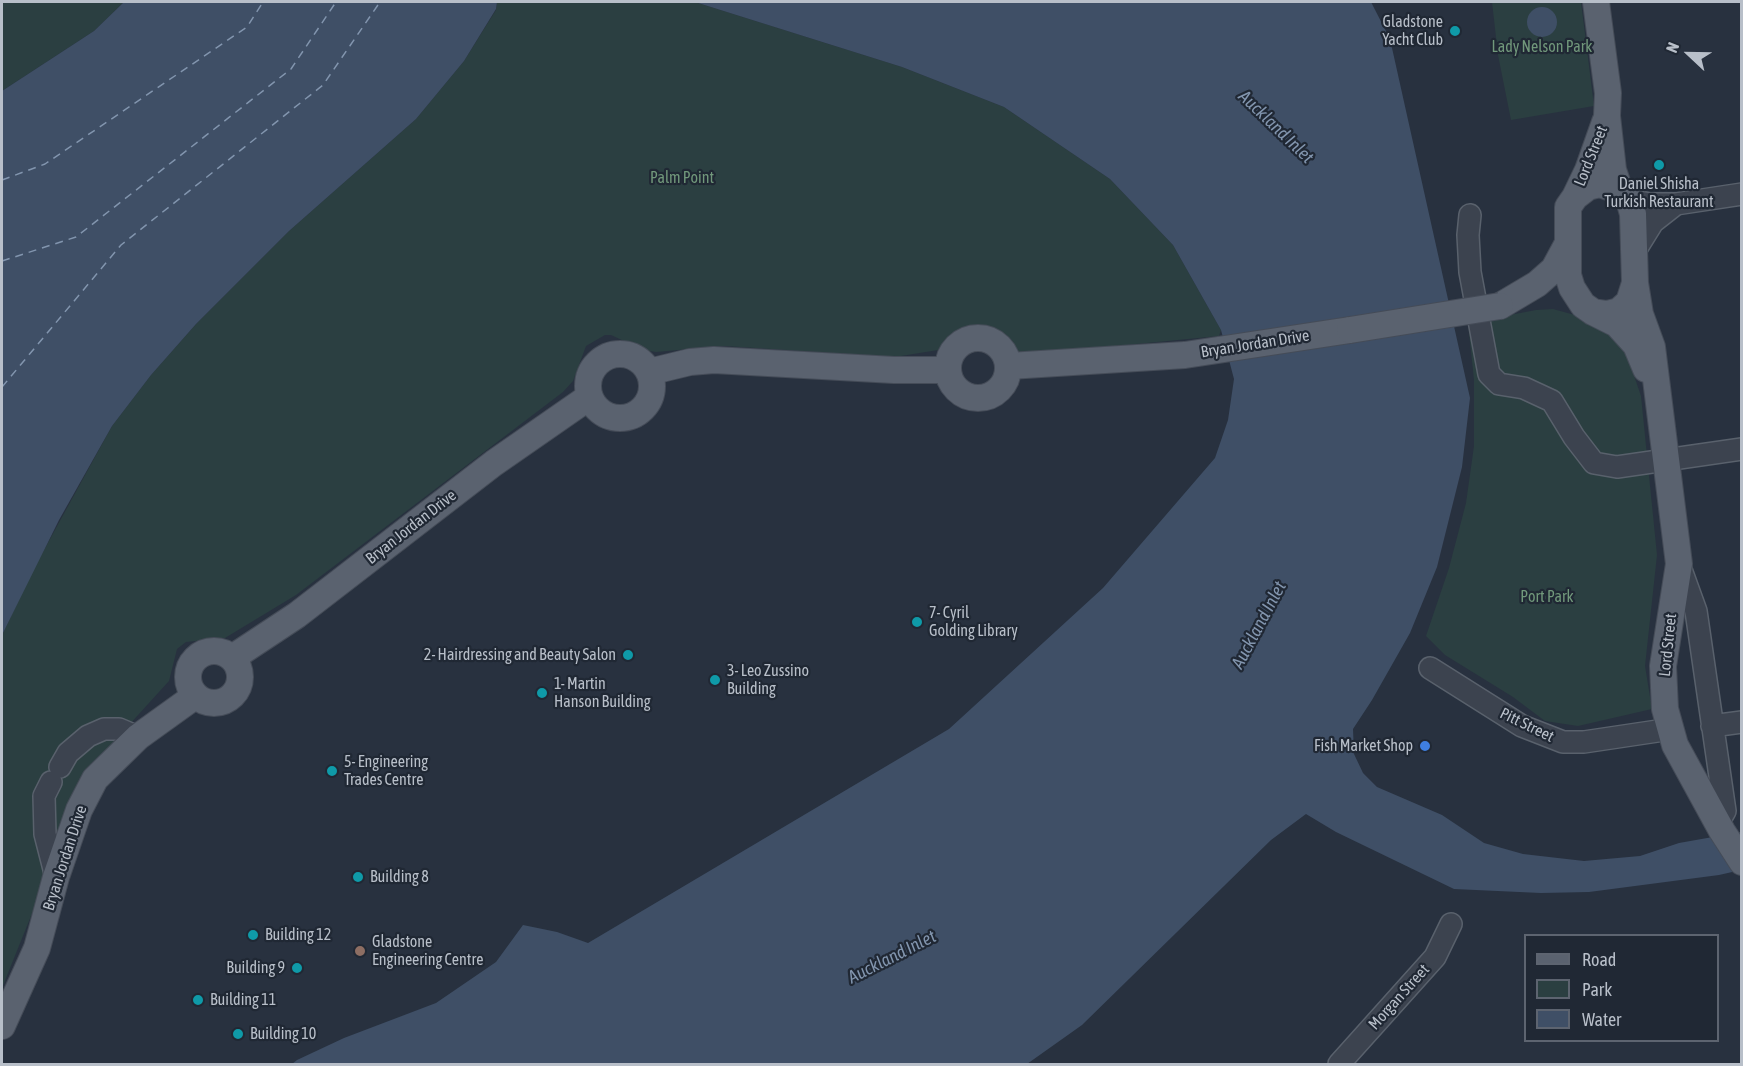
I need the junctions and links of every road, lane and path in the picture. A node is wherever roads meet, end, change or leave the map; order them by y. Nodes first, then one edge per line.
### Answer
1 (1596, 2) edge
2 (1608, 116) junction
3 (1742, 194) edge
4 (1575, 196) junction
5 (1625, 197) junction
6 (1676, 204) junction
7 (1470, 215) dead end
8 (1568, 243) junction
9 (1635, 251) junction
10 (1635, 283) junction
11 (1500, 306) junction
12 (1588, 308) junction
13 (1009, 366) junction
14 (947, 370) junction
15 (649, 372) junction
16 (589, 397) junction
17 (1658, 400) junction
18 (1742, 449) edge
19 (1665, 460) junction
20 (1678, 564) junction
21 (232, 657) junction
22 (1430, 668) dead end
23 (195, 696) junction
24 (1742, 722) edge
25 (1712, 726) junction
26 (1671, 729) junction
27 (138, 737) junction
28 (1720, 827) junction
29 (1742, 861) edge
30 (56, 877) junction
31 (1451, 924) dead end
32 (2, 1026) edge
33 (1339, 1065) edge

1 - 2 main road, Lord Street
2 - 4 main road, Lord Street
2 - 5 main road, Lord Street
3 - 6 street
4 - 5 main road
4 - 8 main road, Lord Street
5 - 6 street
5 - 9 main road, Lord Street
6 - 9 street
7 - 19 street
8 - 11 main road, Bryan Jordan Drive
8 - 12 main road, Lord Street
9 - 10 main road, Lord Street
10 - 12 main road
10 - 17 main road, Lord Street
11 - 12 main road, Bryan Jordan Drive
11 - 13 main road, Bryan Jordan Drive, bridge
12 - 17 main road, Lord Street
13 - 14 main road
13 - 14 main road
14 - 15 main road
15 - 16 main road
15 - 16 main road
16 - 21 main road, Bryan Jordan Drive
17 - 19 main road, Lord Street
18 - 19 street
19 - 20 main road, Lord Street
20 - 25 street, Lord Street
20 - 26 main road, Lord Street
21 - 23 main road
21 - 23 main road
22 - 26 street, Pitt Street
23 - 27 main road, Bryan Jordan Drive
24 - 25 street
25 - 28 street, Lord Street
26 - 28 main road, Lord Street
27 - 30 main road, Bryan Jordan Drive
27 - 30 street
28 - 29 main road, Lord Street
30 - 32 main road, Bryan Jordan Drive
31 - 33 street, Morgan Street

